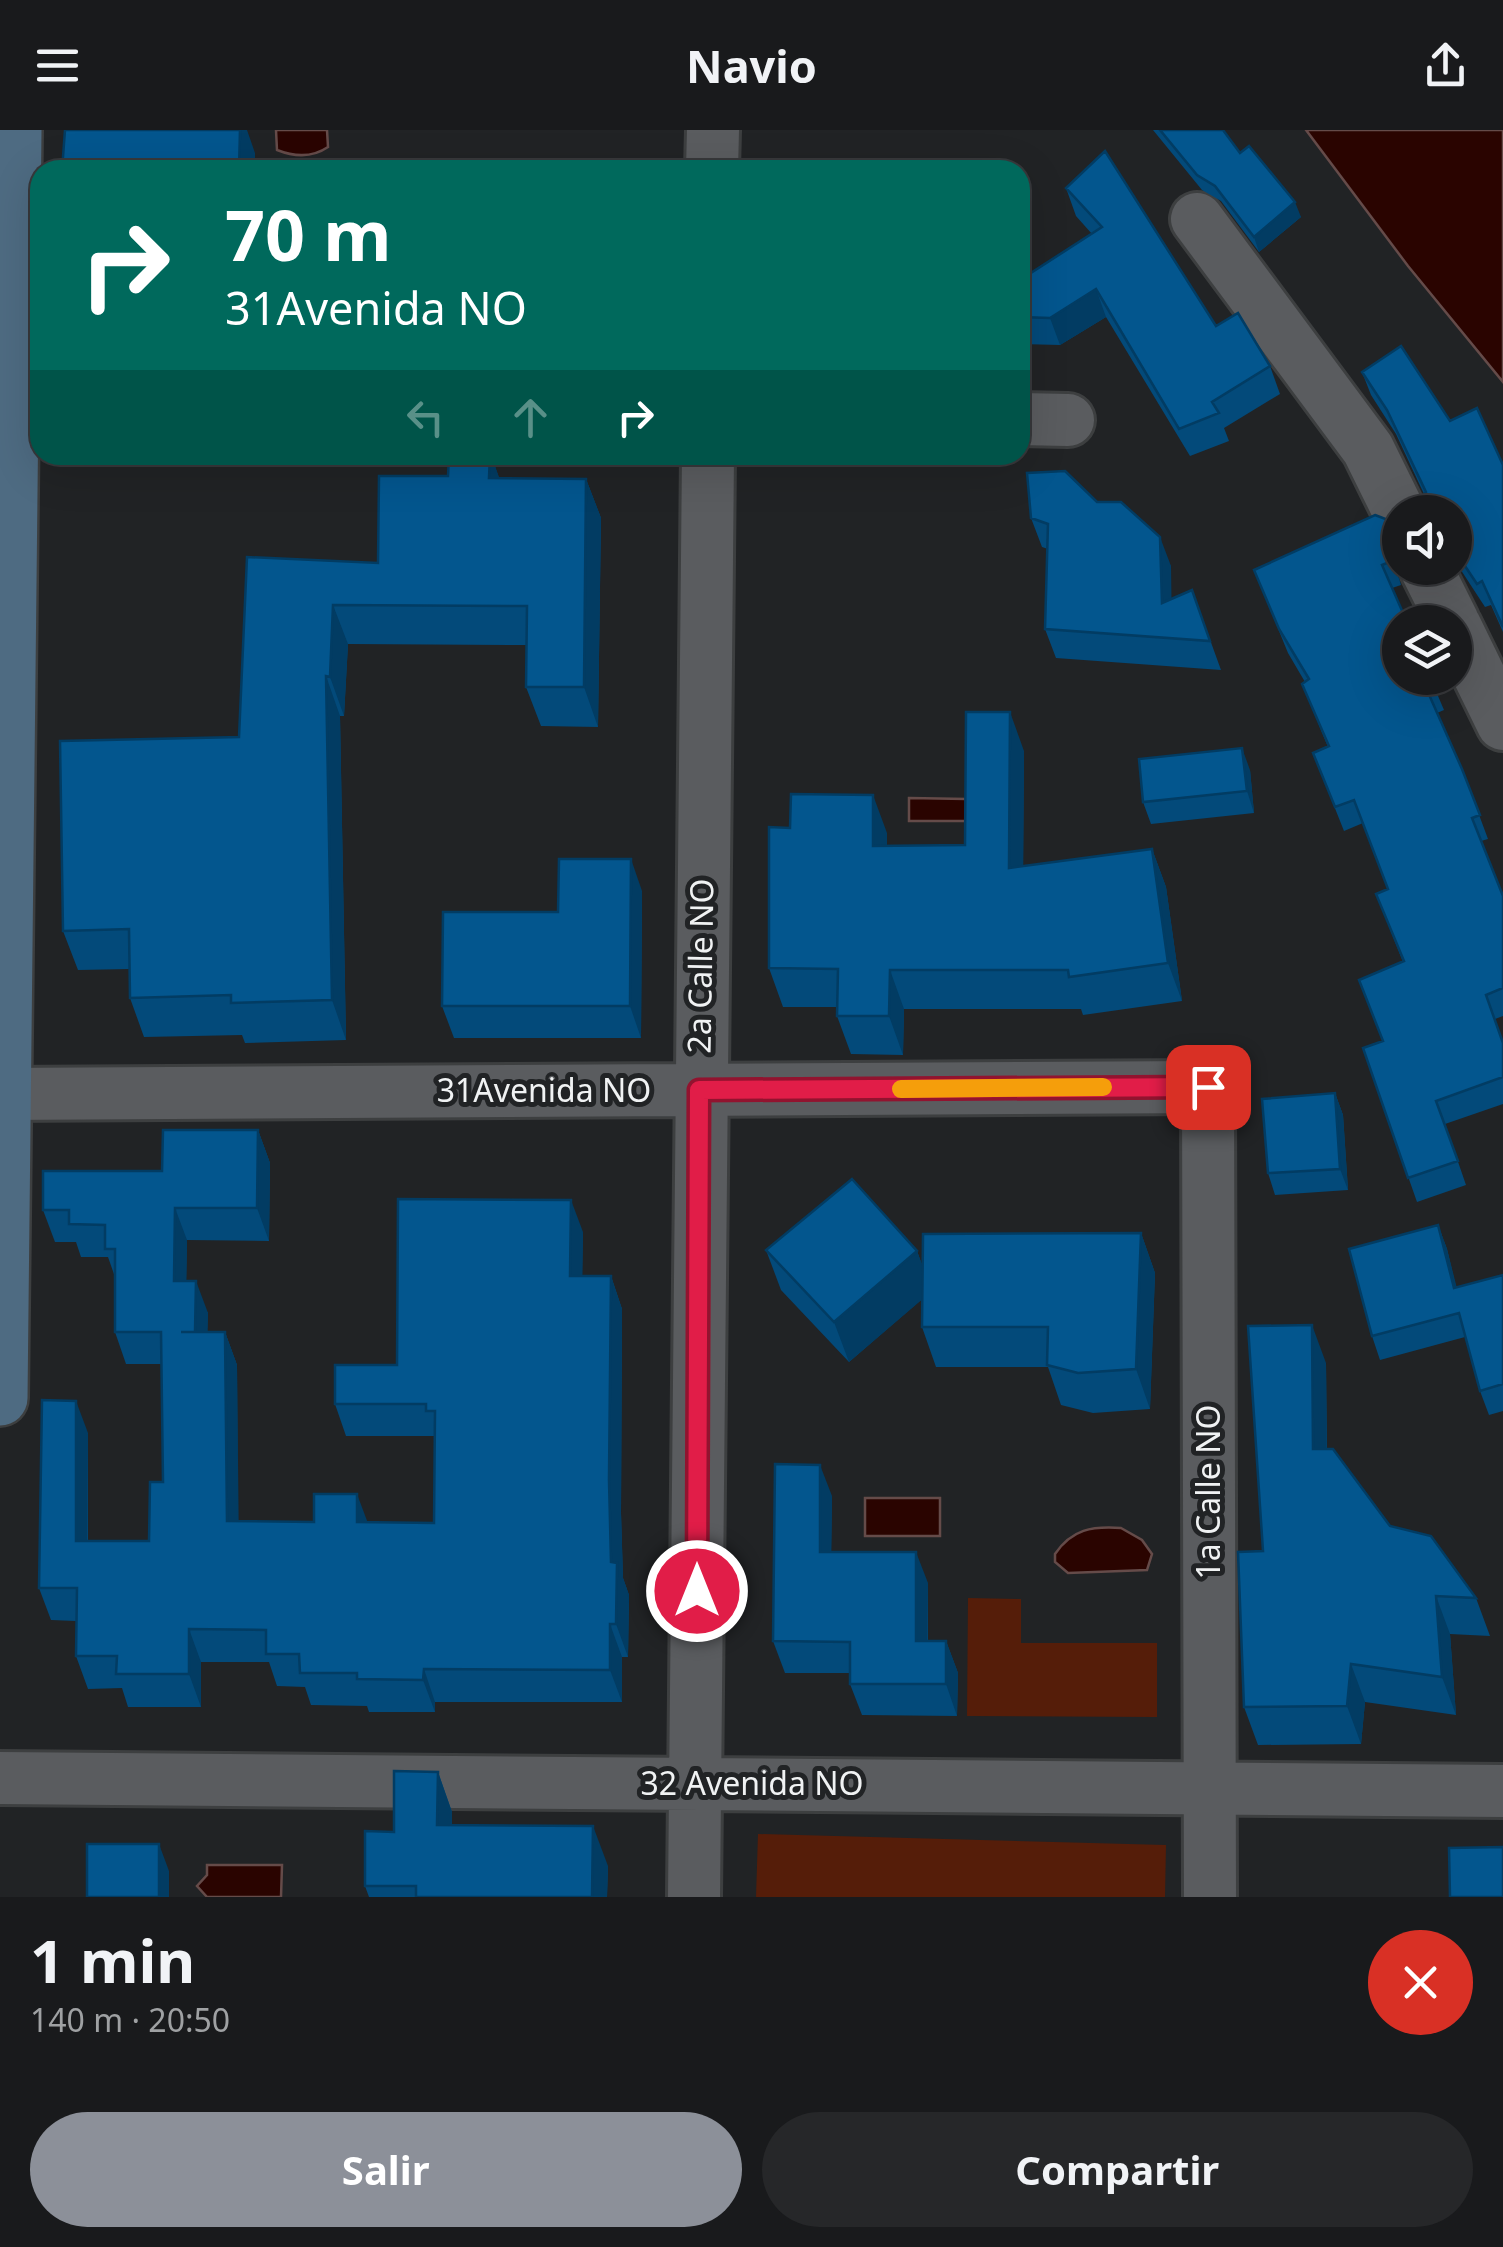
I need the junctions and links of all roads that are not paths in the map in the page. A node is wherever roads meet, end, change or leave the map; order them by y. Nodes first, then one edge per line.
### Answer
1 (14, 130) edge
2 (713, 130) edge
3 (712, 160) edge
4 (1197, 219) dead end
5 (18, 409) edge
6 (708, 465) edge
7 (1391, 495) edge
8 (1472, 661) edge
9 (1503, 724) edge
10 (1208, 1087) joint
11 (699, 1090) junction
12 (2, 1094) edge
13 (0, 1398) edge
14 (0, 1778) edge
15 (696, 1784) junction
16 (1210, 1788) junction
17 (1503, 1791) edge
18 (694, 1897) edge
19 (1210, 1897) edge

1 - 5 street
2 - 3 street
4 - 7 street
5 - 12 street
6 - 11 street, 2a Calle NO
8 - 9 street
10 - 11 street, 31Avenida NO
10 - 16 street, 1a Calle NO
11 - 12 street, 31Avenida NO
11 - 15 street, 2a Calle NO
12 - 13 street
14 - 15 street, 32 Avenida NO
15 - 16 street, 32 Avenida NO
15 - 18 street, 2a Calle NO
16 - 17 street, 32 Avenida NO
16 - 19 street, 1a Calle NO

